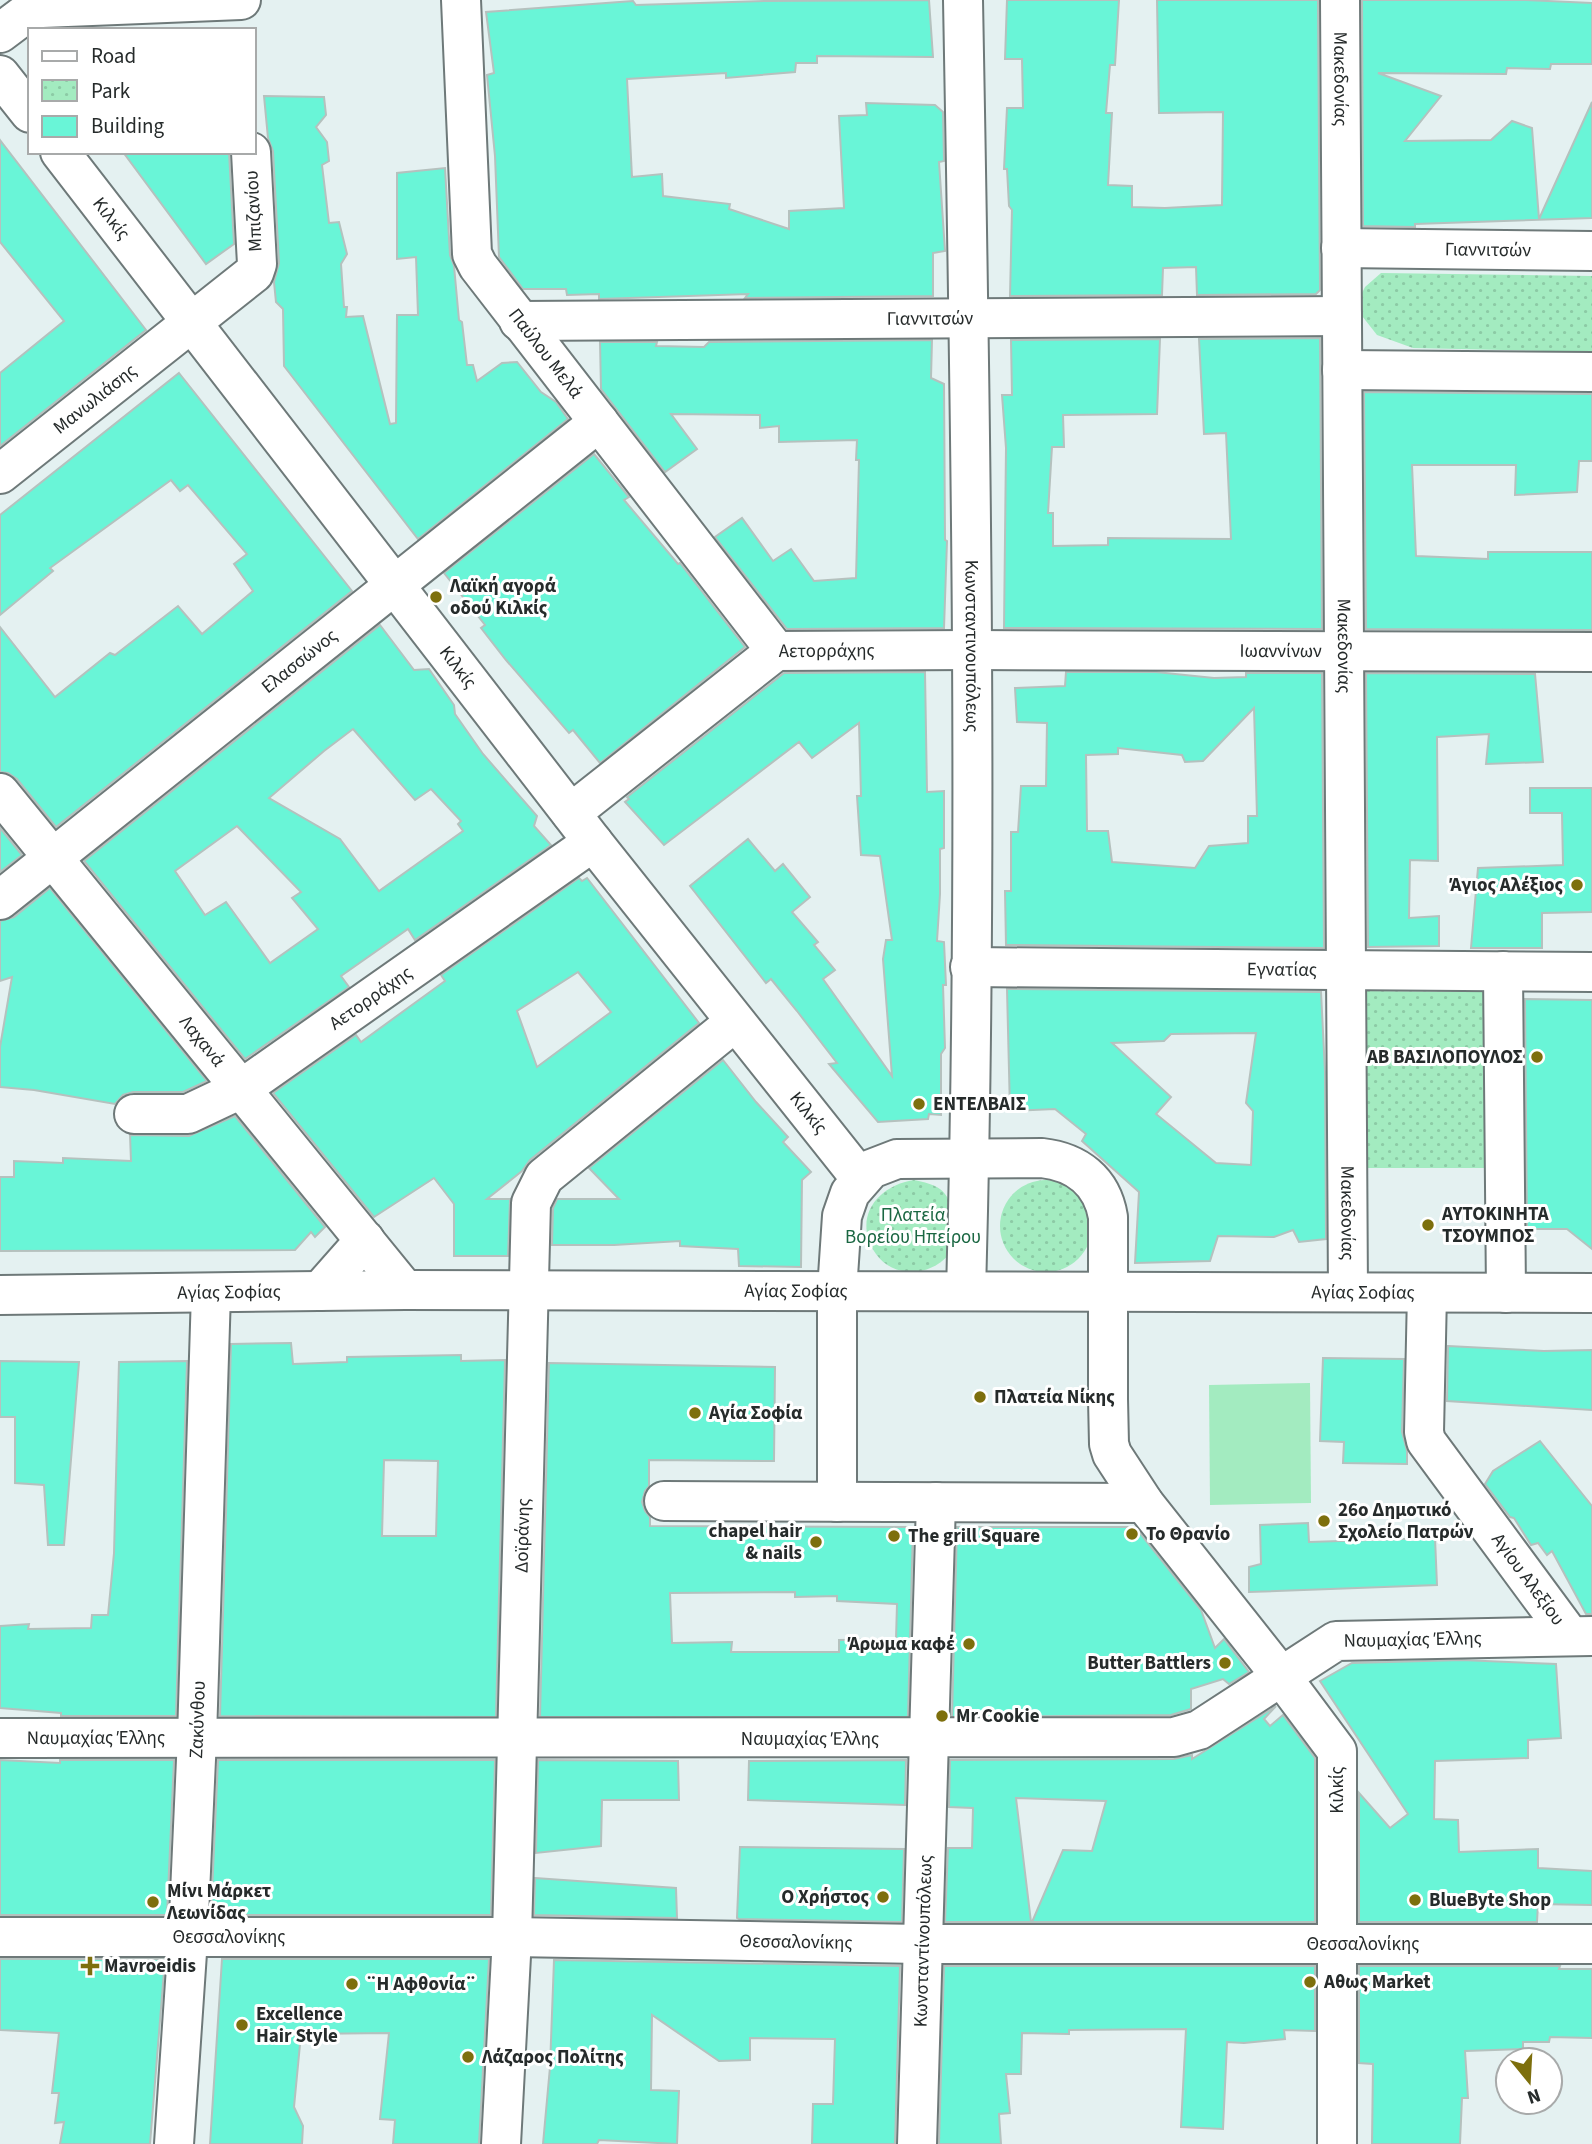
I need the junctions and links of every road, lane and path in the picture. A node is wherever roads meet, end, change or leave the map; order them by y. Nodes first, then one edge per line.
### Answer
1 (242, 0) edge
2 (461, 0) edge
3 (963, 0) edge
4 (1340, 0) edge
5 (245, 28) edge
6 (0, 33) edge
7 (0, 75) edge
8 (28, 110) edge
9 (62, 154) edge
10 (251, 154) edge
11 (1341, 248) junction
12 (1592, 251) edge
13 (1342, 316) junction
14 (969, 318) junction
15 (519, 321) junction
16 (191, 324) junction
17 (1342, 370) junction
18 (1592, 372) edge
19 (599, 422) junction
20 (0, 474) edge
21 (395, 584) junction
22 (971, 650) junction
23 (776, 651) junction
24 (1344, 651) junction
25 (1592, 652) edge
26 (0, 793) edge
27 (582, 828) junction
28 (52, 858) junction
29 (0, 900) edge
30 (970, 967) junction
31 (1346, 970) junction
32 (1503, 971) junction
33 (1592, 972) edge
34 (735, 1022) junction
35 (241, 1089) junction
36 (134, 1114) dead end
37 (970, 1158) junction
38 (861, 1178) junction
39 (365, 1240) junction
40 (405, 1290) junction
41 (320, 1291) junction
42 (528, 1291) junction
43 (837, 1291) junction
44 (966, 1291) junction
45 (1107, 1292) junction
46 (1349, 1292) junction
47 (211, 1293) junction
48 (1427, 1293) junction
49 (1506, 1293) junction
50 (1592, 1293) edge
51 (0, 1295) edge
52 (664, 1501) dead end
53 (837, 1502) junction
54 (936, 1502) junction
55 (1144, 1503) junction
56 (1581, 1636) edge
57 (1281, 1676) junction
58 (197, 1737) junction
59 (518, 1737) junction
60 (0, 1738) edge
61 (929, 1740) junction
62 (0, 1937) edge
63 (512, 1937) junction
64 (188, 1938) junction
65 (1337, 1943) junction
66 (921, 1944) junction
67 (1592, 1944) edge
68 (174, 2144) edge
69 (501, 2144) edge
70 (917, 2144) edge
71 (1337, 2144) edge

1 - 5 street
1 - 6 street
2 - 15 street, Παύλου Μελά
3 - 14 street, Κωνσταντινουπόλεως
4 - 11 street, Μακεδονίας
7 - 8 street
9 - 16 street, Κιλκίς
10 - 16 street, Μπιζανίου
11 - 12 street, Γιαννιτσών
11 - 13 street, Μακεδονίας
13 - 14 street, Γιαννιτσών
13 - 17 street, Μακεδονίας
14 - 15 street, Γιαννιτσών
14 - 22 street, Κωνσταντινουπόλεως
15 - 19 street, Παύλου Μελά
16 - 20 street, Μανωλιάσης
16 - 21 street, Κιλκίς
17 - 18 street
17 - 24 street, Μακεδονίας
19 - 21 street, Ελασσώνος
19 - 23 street, Παύλου Μελά
21 - 27 street, Κιλκίς
21 - 28 street, Ελασσώνος
22 - 23 street, Αετορράχης
22 - 24 street, Ιωαννίνων
22 - 30 street, Κωνσταντινουπόλεως
23 - 27 street, Αετορράχης
24 - 25 street, Ιωαννίνων
24 - 31 street, Μακεδονίας
26 - 28 street, Λαχανά
27 - 34 street, Κιλκίς
27 - 35 street, Αετορράχης
28 - 29 street, Ελασσώνος
28 - 35 street, Λαχανά
30 - 31 street, Εγνατίας
30 - 37 street, Κωνσταντινουπόλεως
31 - 32 street, Εγνατίας
31 - 46 street, Μακεδονίας
32 - 33 street, Εγνατίας
32 - 49 street
34 - 38 street, Κιλκίς
34 - 42 street, Δοϊράνης
35 - 36 street, Αετορράχης
35 - 39 street, Λαχανά
37 - 38 street, Κιλκίς
37 - 44 street, Κωνσταντινουπόλεως
37 - 45 street, Κιλκίς
38 - 43 street
39 - 40 street, Λαχανά
39 - 41 street
40 - 41 street, Αγίας Σοφίας
40 - 42 street, Αγίας Σοφίας
41 - 47 street, Αγίας Σοφίας
42 - 43 street, Αγίας Σοφίας
42 - 59 street, Δοϊράνης
43 - 44 street, Αγίας Σοφίας
43 - 53 street
44 - 45 street, Αγίας Σοφίας
45 - 46 street, Αγίας Σοφίας
45 - 55 street, Κιλκίς
46 - 48 street, Αγίας Σοφίας
47 - 51 street, Αγίας Σοφίας
47 - 58 street, Ζακύνθου
48 - 49 street, Αγίας Σοφίας
48 - 56 street, Αγίου Αλεξίου
49 - 50 street, Αγίας Σοφίας
52 - 53 street
53 - 54 street
54 - 55 street
54 - 61 street
55 - 57 street, Κιλκίς
56 - 57 street, Ναυμαχίας Έλλης
57 - 61 street, Ναυμαχίας Έλλης
57 - 65 street, Κιλκίς
58 - 59 street, Ναυμαχίας Έλλης
58 - 60 street, Ναυμαχίας Έλλης
58 - 64 street, Ζακύνθου
59 - 61 street, Ναυμαχίας Έλλης
59 - 63 street, Δοϊράνης
61 - 66 street, Κωνσταντίνουπόλεως
62 - 64 street, Θεσσαλονίκης
63 - 64 street, Θεσσαλονίκης
63 - 66 street, Θεσσαλονίκης
63 - 69 street, Δοϊράνης
64 - 68 street, Ζακύνθου
65 - 66 street, Θεσσαλονίκης
65 - 67 street, Θεσσαλονίκης
65 - 71 street, Κιλκίς
66 - 70 street, Κωνσταντίνουπόλεως

